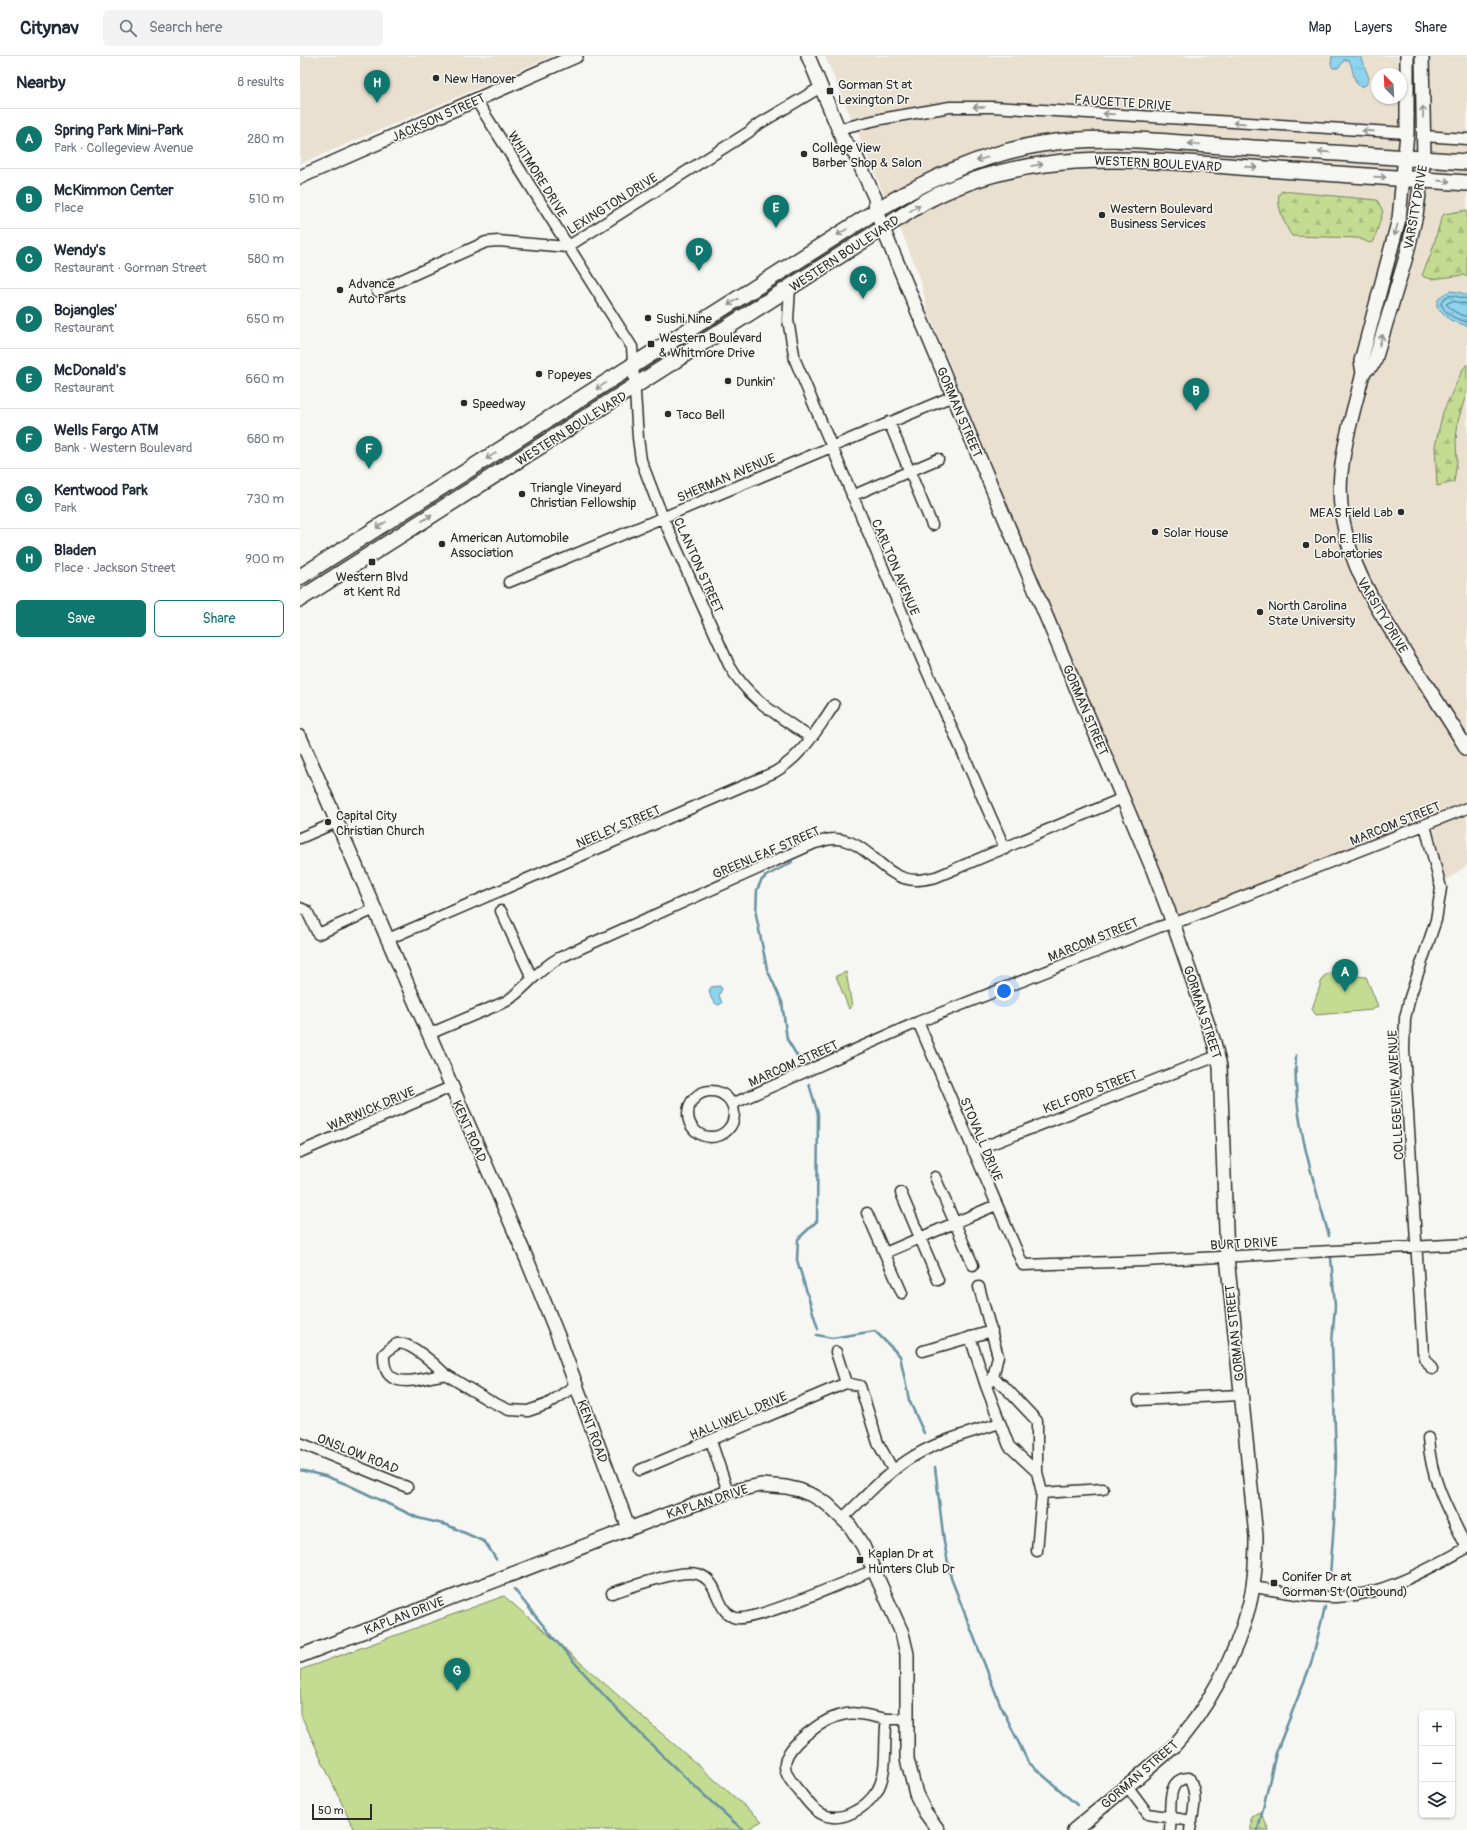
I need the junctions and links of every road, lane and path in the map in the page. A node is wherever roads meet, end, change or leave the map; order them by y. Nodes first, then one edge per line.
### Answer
1 (576, 56) edge
2 (808, 56) edge
3 (1407, 56) edge
4 (1422, 56) edge
5 (821, 87) junction
6 (476, 100) junction
7 (1407, 133) junction
8 (841, 134) junction
9 (1423, 136) junction
10 (1467, 139) edge
11 (1405, 158) junction
12 (1424, 159) junction
13 (1467, 162) edge
14 (300, 177) edge
15 (1403, 178) junction
16 (1421, 180) junction
17 (1467, 183) edge
18 (876, 211) junction
19 (883, 228) junction
20 (568, 246) junction
21 (790, 288) junction
22 (377, 291) dead end
23 (634, 365) junction
24 (1363, 373) junction
25 (635, 387) junction
26 (953, 396) junction
27 (889, 422) junction
28 (832, 447) junction
29 (938, 459) dead end
30 (909, 471) junction
31 (852, 496) junction
32 (663, 518) junction
33 (932, 525) dead end
34 (300, 576) edge
35 (509, 582) dead end
36 (300, 600) edge
37 (834, 705) dead end
38 (300, 737) edge
39 (811, 738) junction
40 (1467, 749) edge
41 (1123, 798) junction
42 (1467, 808) edge
43 (337, 822) junction
44 (1425, 825) junction
45 (300, 838) edge
46 (1005, 849) junction
47 (300, 908) edge
48 (374, 909) junction
49 (501, 911) dead end
50 (1173, 922) junction
51 (388, 939) junction
52 (532, 978) junction
53 (918, 1022) junction
54 (429, 1034) junction
55 (1217, 1056) junction
56 (451, 1087) junction
57 (732, 1104) junction
58 (973, 1151) junction
59 (300, 1152) edge
60 (935, 1177) dead end
61 (901, 1193) dead end
62 (996, 1205) junction
63 (867, 1213) dead end
64 (955, 1223) junction
65 (920, 1238) junction
66 (1467, 1244) edge
67 (1417, 1246) junction
68 (885, 1253) junction
69 (1227, 1257) junction
70 (973, 1265) dead end
71 (1023, 1265) joint
72 (938, 1280) dead end
73 (979, 1287) dead end
74 (902, 1293) dead end
75 (992, 1331) junction
76 (970, 1338) junction
77 (923, 1351) dead end
78 (836, 1352) dead end
79 (1432, 1369) dead end
80 (445, 1374) junction
81 (994, 1378) junction
82 (846, 1383) junction
83 (576, 1385) junction
84 (986, 1386) junction
85 (1240, 1395) junction
86 (1139, 1400) dead end
87 (1000, 1423) junction
88 (1428, 1438) dead end
89 (711, 1441) junction
90 (300, 1443) edge
91 (640, 1470) dead end
92 (893, 1470) junction
93 (1037, 1472) junction
94 (406, 1487) dead end
95 (1103, 1489) dead end
96 (728, 1492) junction
97 (1042, 1493) junction
98 (843, 1518) junction
99 (629, 1529) junction
100 (1467, 1548) edge
101 (1037, 1551) dead end
102 (874, 1570) junction
103 (1253, 1587) junction
104 (612, 1593) dead end
105 (300, 1656) edge
106 (887, 1719) junction
107 (906, 1719) junction
108 (1127, 1786) junction
109 (1171, 1818) junction
110 (1191, 1826) edge
111 (938, 1830) edge
112 (1074, 1830) edge
113 (1170, 1830) edge

1 - 6 street, JACKSON STREET
2 - 5 street, GORMAN STREET
3 - 7 street, VARSITY DRIVE
9 -> 4 street, VARSITY DRIVE
5 - 8 street, GORMAN STREET
5 - 20 street, LEXINGTON DRIVE
6 - 14 street, JACKSON STREET
6 - 20 street, WHITMORE DRIVE
7 -> 8 street, FAUCETTE DRIVE
7 - 11 street, VARSITY DRIVE
8 - 18 street, GORMAN STREET
9 - 10 street
9 - 12 street, VARSITY DRIVE
11 - 12 main road, WESTERN BOULEVARD
11 - 15 street, VARSITY DRIVE
11 -> 18 main road, WESTERN BOULEVARD
12 - 13 main road, WESTERN BOULEVARD
12 - 16 street, VARSITY DRIVE
15 - 16 main road, WESTERN BOULEVARD
19 -> 15 main road, WESTERN BOULEVARD
15 -> 24 street, VARSITY DRIVE
16 -> 17 main road, WESTERN BOULEVARD
24 -> 16 street, VARSITY DRIVE
18 - 19 street, GORMAN STREET
18 -> 23 main road, WESTERN BOULEVARD
19 - 21 main road, WESTERN BOULEVARD
19 - 26 street, GORMAN STREET
20 - 22 street, LEXINGTON DRIVE
20 - 23 street, WHITMORE DRIVE
21 - 25 main road, WESTERN BOULEVARD
21 - 28 street, CARLTON AVENUE
23 - 25 street, CLANTON STREET
23 -> 34 main road, WESTERN BOULEVARD
24 - 40 street, VARSITY DRIVE
25 - 32 street, CLANTON STREET
36 -> 25 main road, WESTERN BOULEVARD
26 - 27 street, SHERMAN AVENUE
26 - 41 street, GORMAN STREET
27 - 28 street, SHERMAN AVENUE
27 - 30 street
28 - 31 street, CARLTON AVENUE
28 - 32 street, SHERMAN AVENUE
29 - 30 street
30 - 31 street
30 - 33 street
31 - 46 street, CARLTON AVENUE
32 - 35 street, SHERMAN AVENUE
32 - 39 street, CLANTON STREET
37 - 39 street, NEELEY STREET
38 - 43 street, KENT ROAD
39 - 51 street, NEELEY STREET
41 - 46 street, GREENLEAF STREET
41 - 50 street, GORMAN STREET
42 - 44 street, MARCOM STREET
43 - 45 street
43 - 48 street, KENT ROAD
44 - 50 street, MARCOM STREET
44 - 67 street, COLLEGEVIEW AVENUE
46 - 52 street, GREENLEAF STREET
47 - 48 street
48 - 51 street, KENT ROAD
49 - 52 street
50 - 53 street, MARCOM STREET
50 - 55 street, GORMAN STREET
51 - 54 street, KENT ROAD
52 - 54 street, GREENLEAF STREET
53 - 57 street, MARCOM STREET
53 - 58 street, STOVALL DRIVE
54 - 56 street, KENT ROAD
55 - 58 street, KELFORD STREET
55 - 69 street, GORMAN STREET
56 - 59 street, WARWICK DRIVE
56 - 83 street, KENT ROAD
57 - 57 street
58 - 62 street, STOVALL DRIVE
60 - 64 street
61 - 65 street
62 - 64 street
62 - 71 street, STOVALL DRIVE
63 - 68 street
64 - 65 street
64 - 70 street
65 - 68 street
65 - 72 street
66 - 67 street, BURT DRIVE
67 - 69 street, BURT DRIVE
67 - 79 street, COLLEGEVIEW AVENUE
68 - 74 street
69 - 71 street, BURT DRIVE
69 - 85 street, GORMAN STREET
73 - 75 street
75 - 76 street
75 - 81 street
76 - 77 street
76 - 84 street
78 - 82 street
80 - 80 street
80 - 83 street
81 - 84 street
81 - 93 street
82 - 89 street, HALLIWELL DRIVE
82 - 92 street
83 - 99 street, KENT ROAD
84 - 87 street
85 - 86 street
85 - 103 street, GORMAN STREET
87 - 92 street
87 - 93 street
88 - 100 street
89 - 91 street, HALLIWELL DRIVE
89 - 96 street
90 - 94 street, ONSLOW ROAD
92 - 98 street
93 - 97 street
95 - 97 street
96 - 98 street, KAPLAN DRIVE
96 - 99 street, KAPLAN DRIVE
97 - 101 street
98 - 102 street, KAPLAN DRIVE
99 - 105 street, KAPLAN DRIVE
100 - 103 street
102 - 104 street
102 - 107 street, KAPLAN DRIVE
103 - 108 street, GORMAN STREET
106 - 106 street
106 - 107 street
107 - 111 street, KAPLAN DRIVE
108 - 109 street
108 - 112 street, GORMAN STREET
109 - 110 street
109 - 110 street
109 - 113 street

